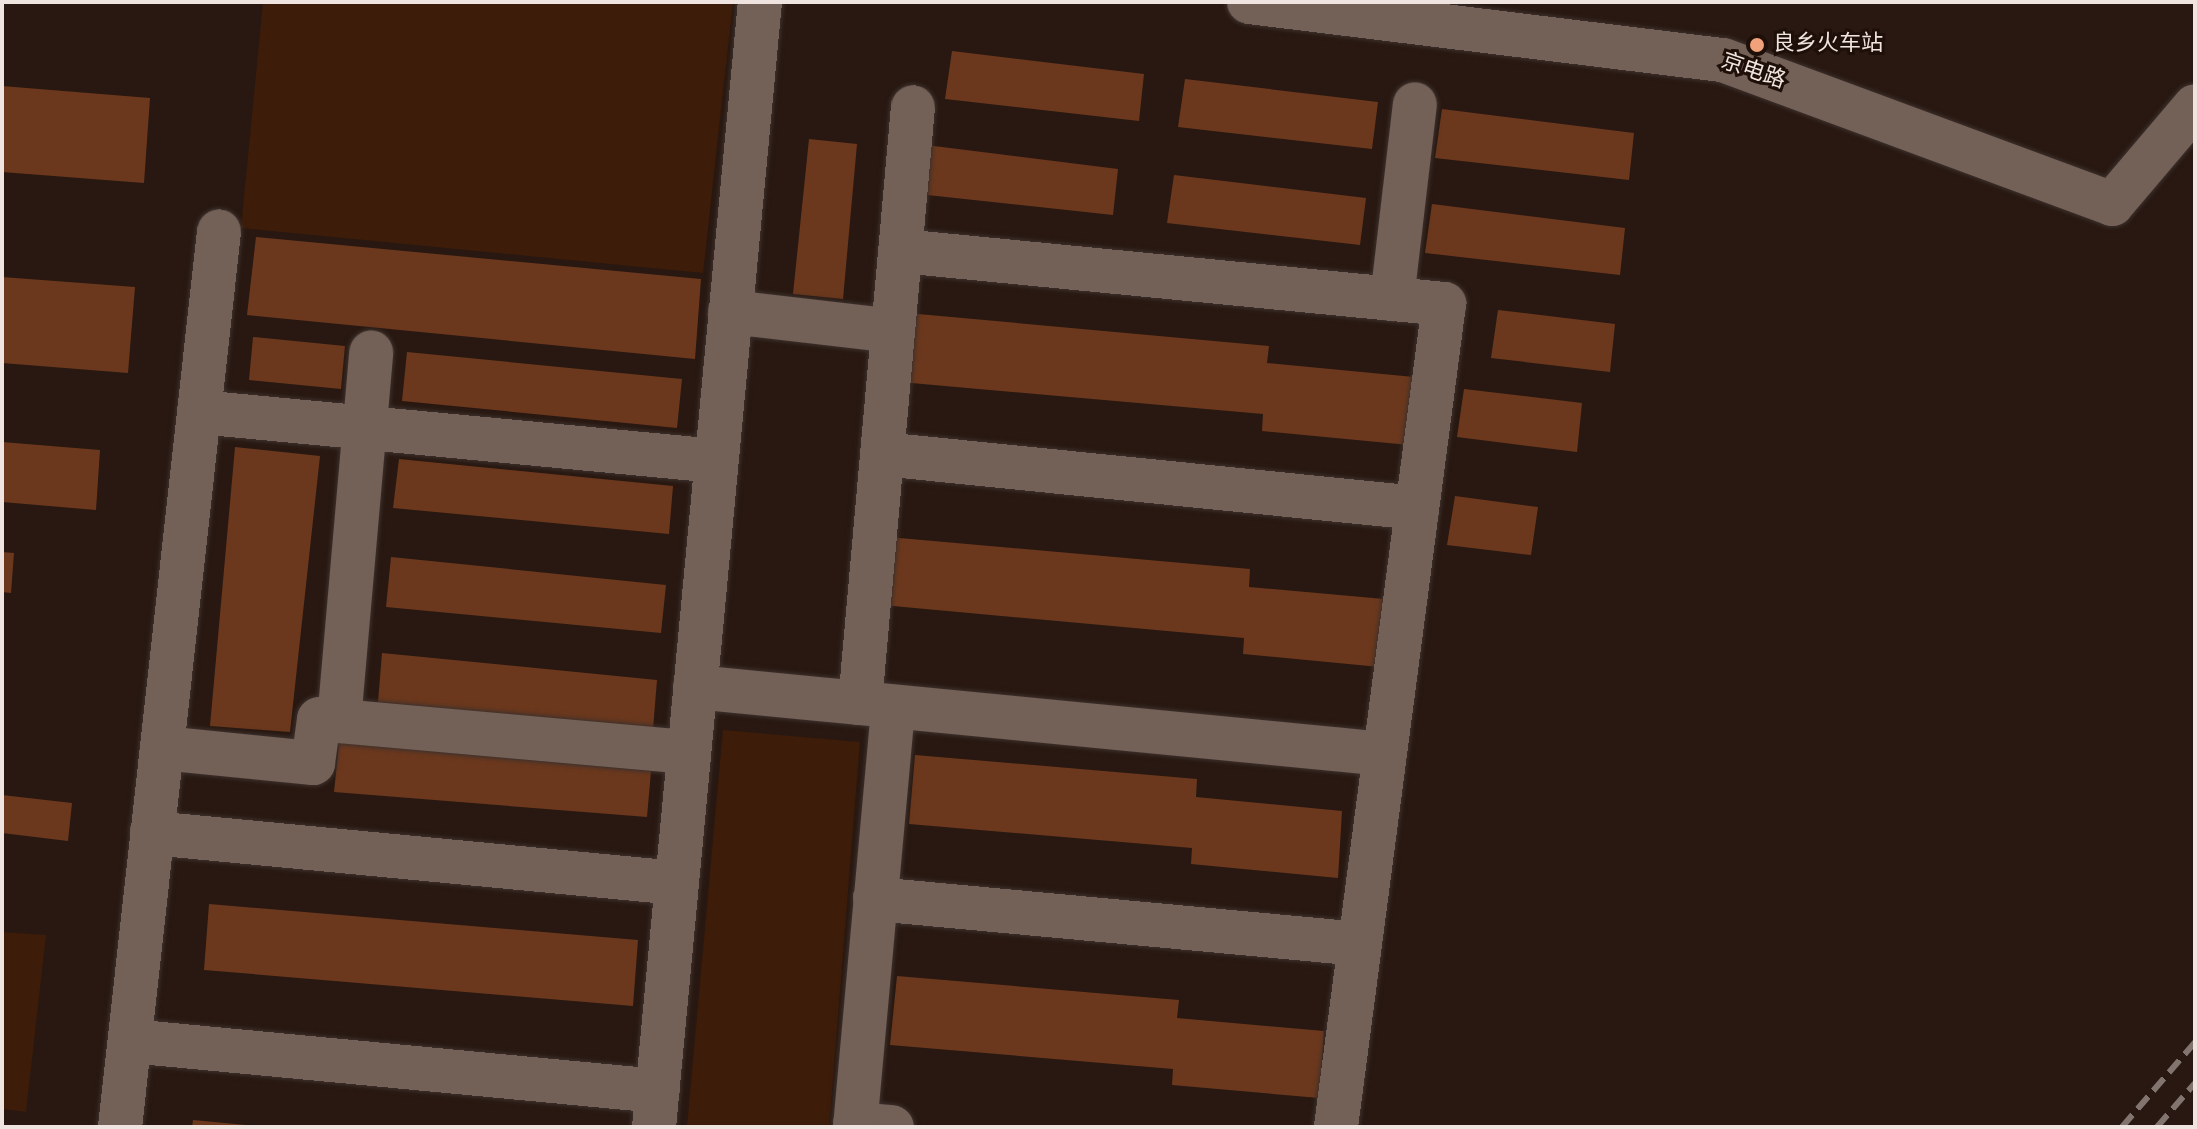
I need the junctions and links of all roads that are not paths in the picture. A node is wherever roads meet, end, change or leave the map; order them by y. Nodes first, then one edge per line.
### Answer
1 (760, 2) edge
2 (1249, 2) edge
3 (1415, 104) dead end
4 (2195, 106) edge
5 (913, 107) dead end
6 (219, 231) dead end
7 (901, 251) junction
8 (1392, 299) junction
9 (730, 312) junction
10 (893, 331) junction
11 (371, 352) dead end
12 (199, 412) junction
13 (364, 428) junction
14 (882, 454) junction
15 (716, 461) junction
16 (1417, 508) junction
17 (695, 687) junction
18 (876, 705) junction
19 (339, 721) junction
20 (162, 748) junction
21 (689, 752) junction
22 (1385, 754) junction
23 (152, 833) junction
24 (677, 883) junction
25 (875, 899) junction
26 (1360, 944) junction
27 (130, 1041) junction
28 (656, 1109) edge
29 (867, 1126) edge
30 (120, 1127) edge
31 (1336, 1127) edge

1 - 9 street
2 - 4 street, 京电路
3 - 8 street
5 - 7 street
6 - 12 street
7 - 8 street
7 - 10 street
8 - 16 street
9 - 10 street
9 - 15 street
10 - 14 street
11 - 13 street
12 - 13 street
12 - 20 street
13 - 15 street
13 - 19 street
14 - 16 street
14 - 18 street
15 - 17 street
16 - 22 street
17 - 18 street
17 - 21 street
18 - 22 street
18 - 25 street
19 - 20 street
19 - 21 street
20 - 23 street
21 - 24 street
22 - 26 street
23 - 24 street
23 - 27 street
24 - 28 street
25 - 26 street
25 - 29 street
26 - 31 street
27 - 28 street
27 - 30 street

